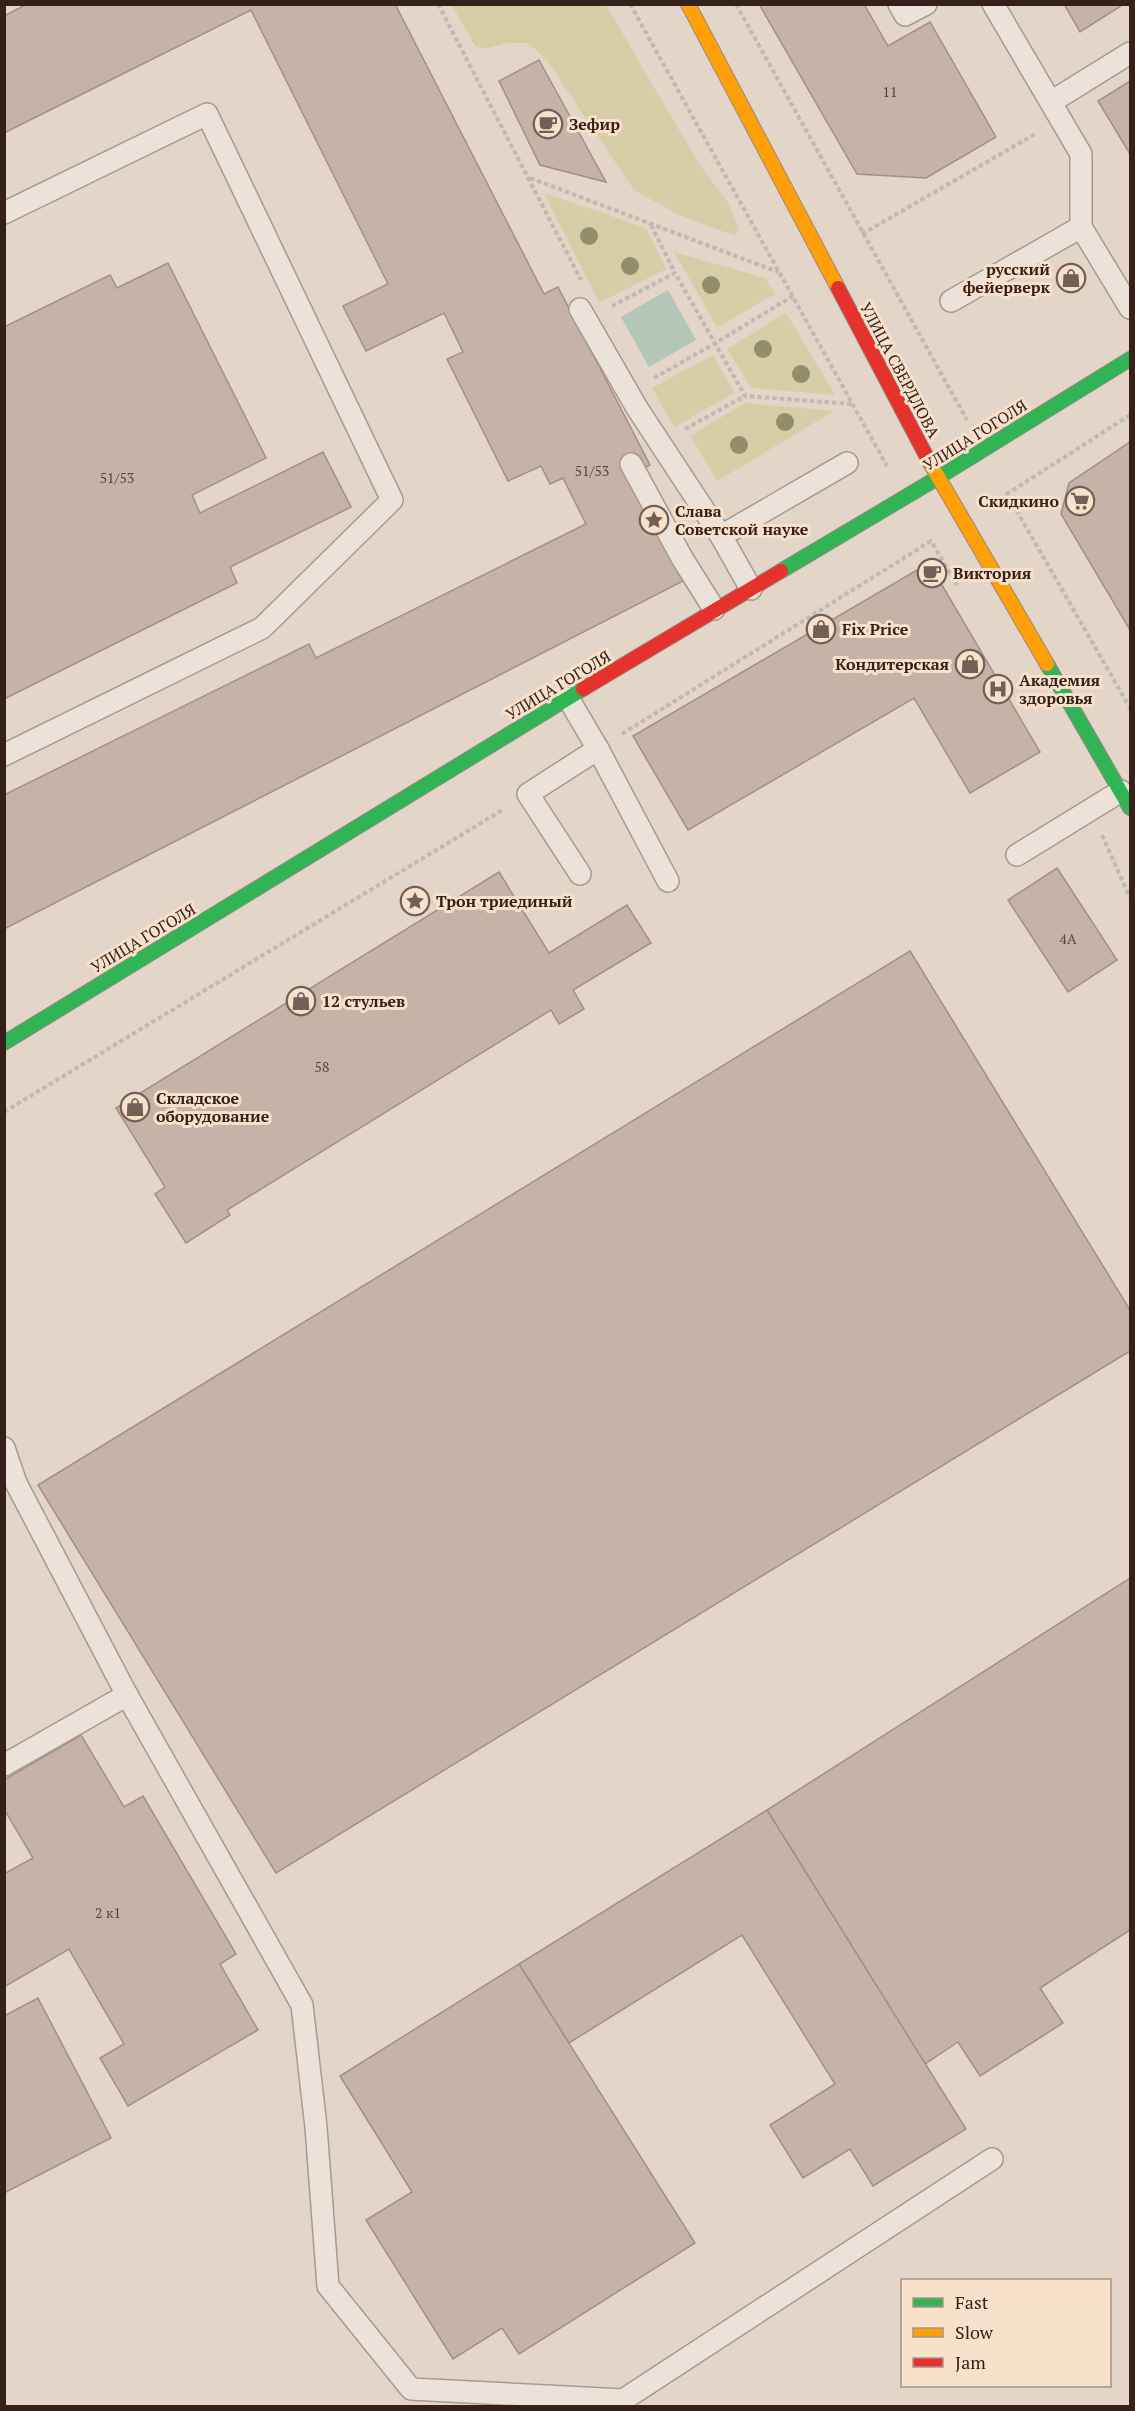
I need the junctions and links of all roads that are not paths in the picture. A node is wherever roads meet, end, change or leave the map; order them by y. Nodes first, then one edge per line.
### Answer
1 (688, 4) edge
2 (899, 4) edge
3 (926, 4) edge
4 (993, 4) edge
5 (1131, 53) edge
6 (1056, 111) junction
7 (4, 213) edge
8 (1081, 227) junction
9 (951, 301) dead end
10 (1131, 308) edge
11 (580, 309) dead end
12 (1131, 359) edge
13 (847, 463) dead end
14 (631, 464) dead end
15 (939, 477) junction
16 (721, 536) junction
17 (751, 589) junction
18 (714, 609) junction
19 (568, 698) junction
20 (598, 749) junction
21 (4, 755) edge
22 (1126, 799) edge
23 (1017, 855) dead end
24 (580, 874) dead end
25 (669, 881) dead end
26 (4, 1043) edge
27 (4, 1448) edge
28 (127, 1695) junction
29 (4, 1765) edge
30 (992, 2159) dead end

1 - 15 main road, УЛИЦА СВЕРДЛОВА
2 - 3 lane
4 - 6 lane
5 - 6 lane
6 - 8 lane
7 - 21 lane
8 - 9 lane
8 - 10 lane
11 - 16 lane
12 - 15 main road, УЛИЦА ГОГОЛЯ
13 - 16 lane
14 - 18 lane
15 - 17 main road, УЛИЦА ГОГОЛЯ
15 - 22 main road, УЛИЦА СВЕРДЛОВА
16 - 17 lane
17 - 18 main road, УЛИЦА ГОГОЛЯ
18 - 19 main road, УЛИЦА ГОГОЛЯ
19 - 20 lane
19 - 26 main road, УЛИЦА ГОГОЛЯ
20 - 24 lane
20 - 25 lane
22 - 23 lane
27 - 28 lane
28 - 29 lane
28 - 30 lane

